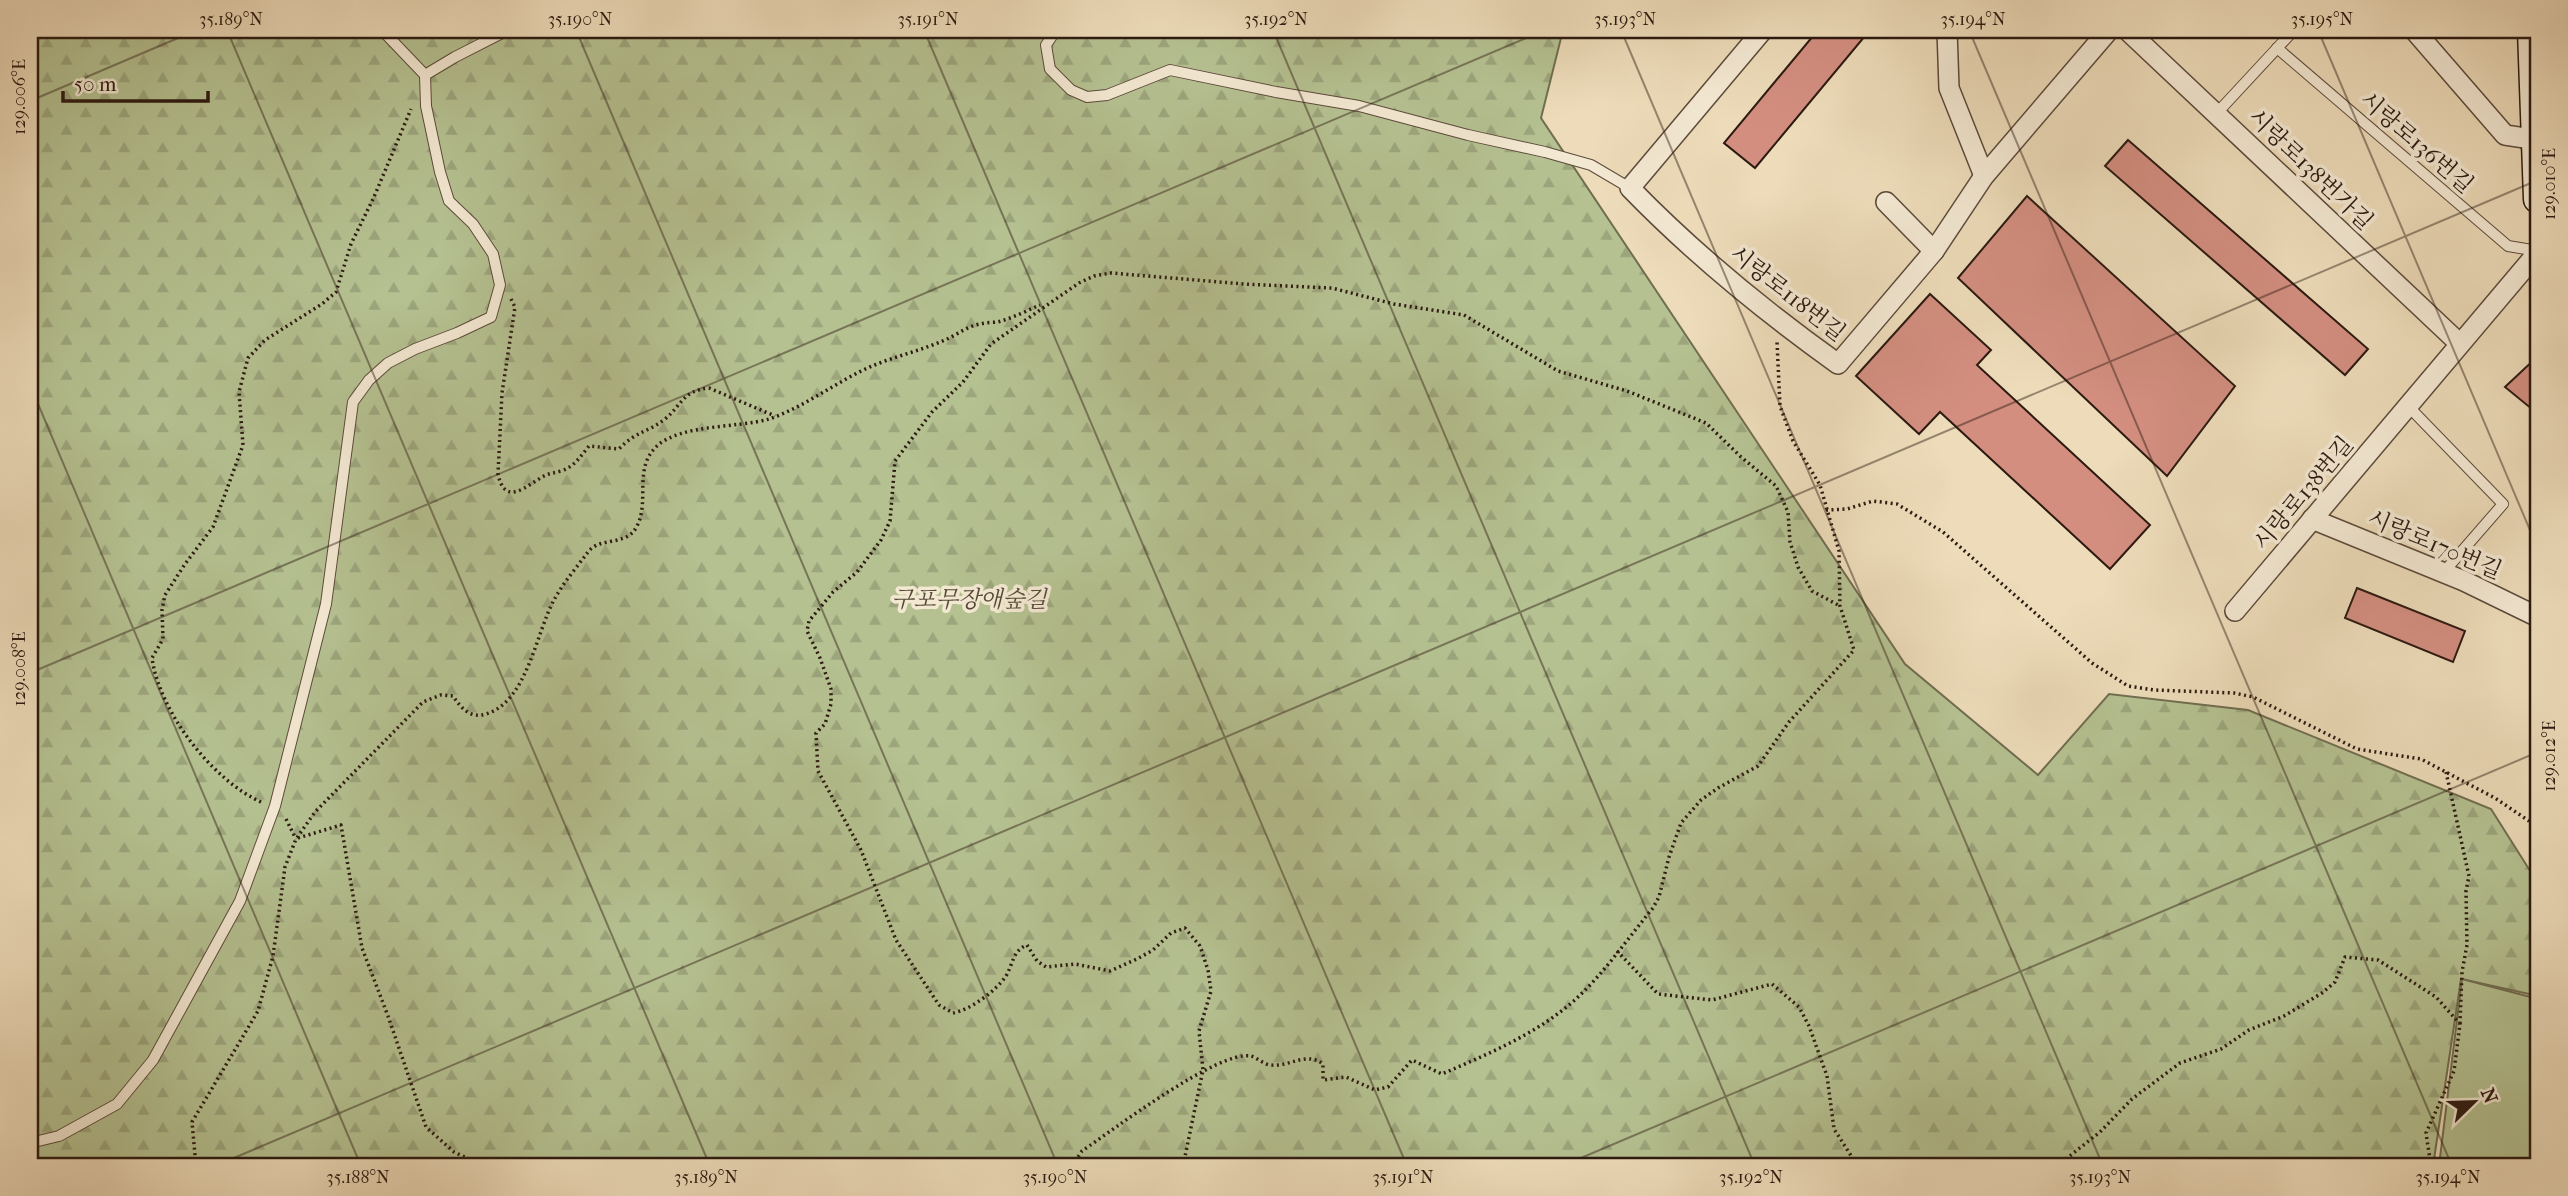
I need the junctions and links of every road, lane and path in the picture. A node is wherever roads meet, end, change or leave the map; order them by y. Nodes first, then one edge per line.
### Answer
1 (382, 30) edge
2 (508, 30) edge
3 (1056, 30) edge
4 (1763, 30) edge
5 (1947, 30) edge
6 (2109, 30) edge
7 (2127, 30) edge
8 (2294, 30) edge
9 (2414, 30) edge
10 (2532, 30) edge
11 (2277, 48) junction
12 (425, 75) junction
13 (2217, 113) junction
14 (2538, 139) edge
15 (1984, 176) junction
16 (1630, 188) junction
17 (2538, 199) edge
18 (1886, 202) dead end
19 (1934, 251) junction
20 (2538, 251) edge
21 (500, 285) junction
22 (1049, 302) junction
23 (1779, 322) junction
24 (2460, 344) junction
25 (2408, 406) junction
26 (775, 416) junction
27 (1826, 510) junction
28 (2312, 519) junction
29 (2443, 572) junction
30 (1840, 606) junction
31 (2235, 611) dead end
32 (2538, 617) edge
33 (2446, 772) junction
34 (275, 806) junction
35 (2538, 833) edge
36 (296, 839) junction
37 (1617, 951) junction
38 (2460, 1024) junction
39 (1203, 1070) junction
40 (30, 1143) edge
41 (196, 1166) edge
42 (484, 1166) edge
43 (1072, 1166) edge
44 (1183, 1166) edge
45 (1863, 1166) edge
46 (1931, 1166) edge
47 (2057, 1166) edge
48 (2431, 1166) edge

1 - 12 lane
2 - 12 lane
3 - 16 lane
4 - 16 street
5 - 15 street
6 - 15 street, 시랑로118번길
7 - 13 street, 시랑로138번가길
8 - 11 lane
9 - 14 street
10 - 14 main road
11 - 13 lane
11 - 20 lane, 시랑로136번길
12 - 21 lane
12 - 34 path
13 - 24 street, 시랑로138번가길
14 - 17 main road
15 - 19 street, 시랑로118번길
16 - 23 street, 시랑로118번길
18 - 19 street
19 - 23 street, 시랑로118번길
20 - 24 street, 시랑로138번길
21 - 26 path
21 - 34 lane
22 - 26 path
22 - 30 path
22 - 39 path
23 - 27 path
24 - 25 street, 시랑로138번길
25 - 28 street, 시랑로138번길
25 - 29 lane
26 - 36 path
27 - 30 path
27 - 33 path
28 - 29 street, 시랑로170번길
28 - 31 street, 시랑로138번길
29 - 32 street, 시랑로170번길
30 - 37 path
33 - 35 path
33 - 38 path
34 - 36 path
34 - 40 lane
36 - 41 path
36 - 42 path
37 - 39 path
37 - 45 path
38 - 47 path
38 - 48 path
39 - 43 path
39 - 44 path
46 - 47 path

